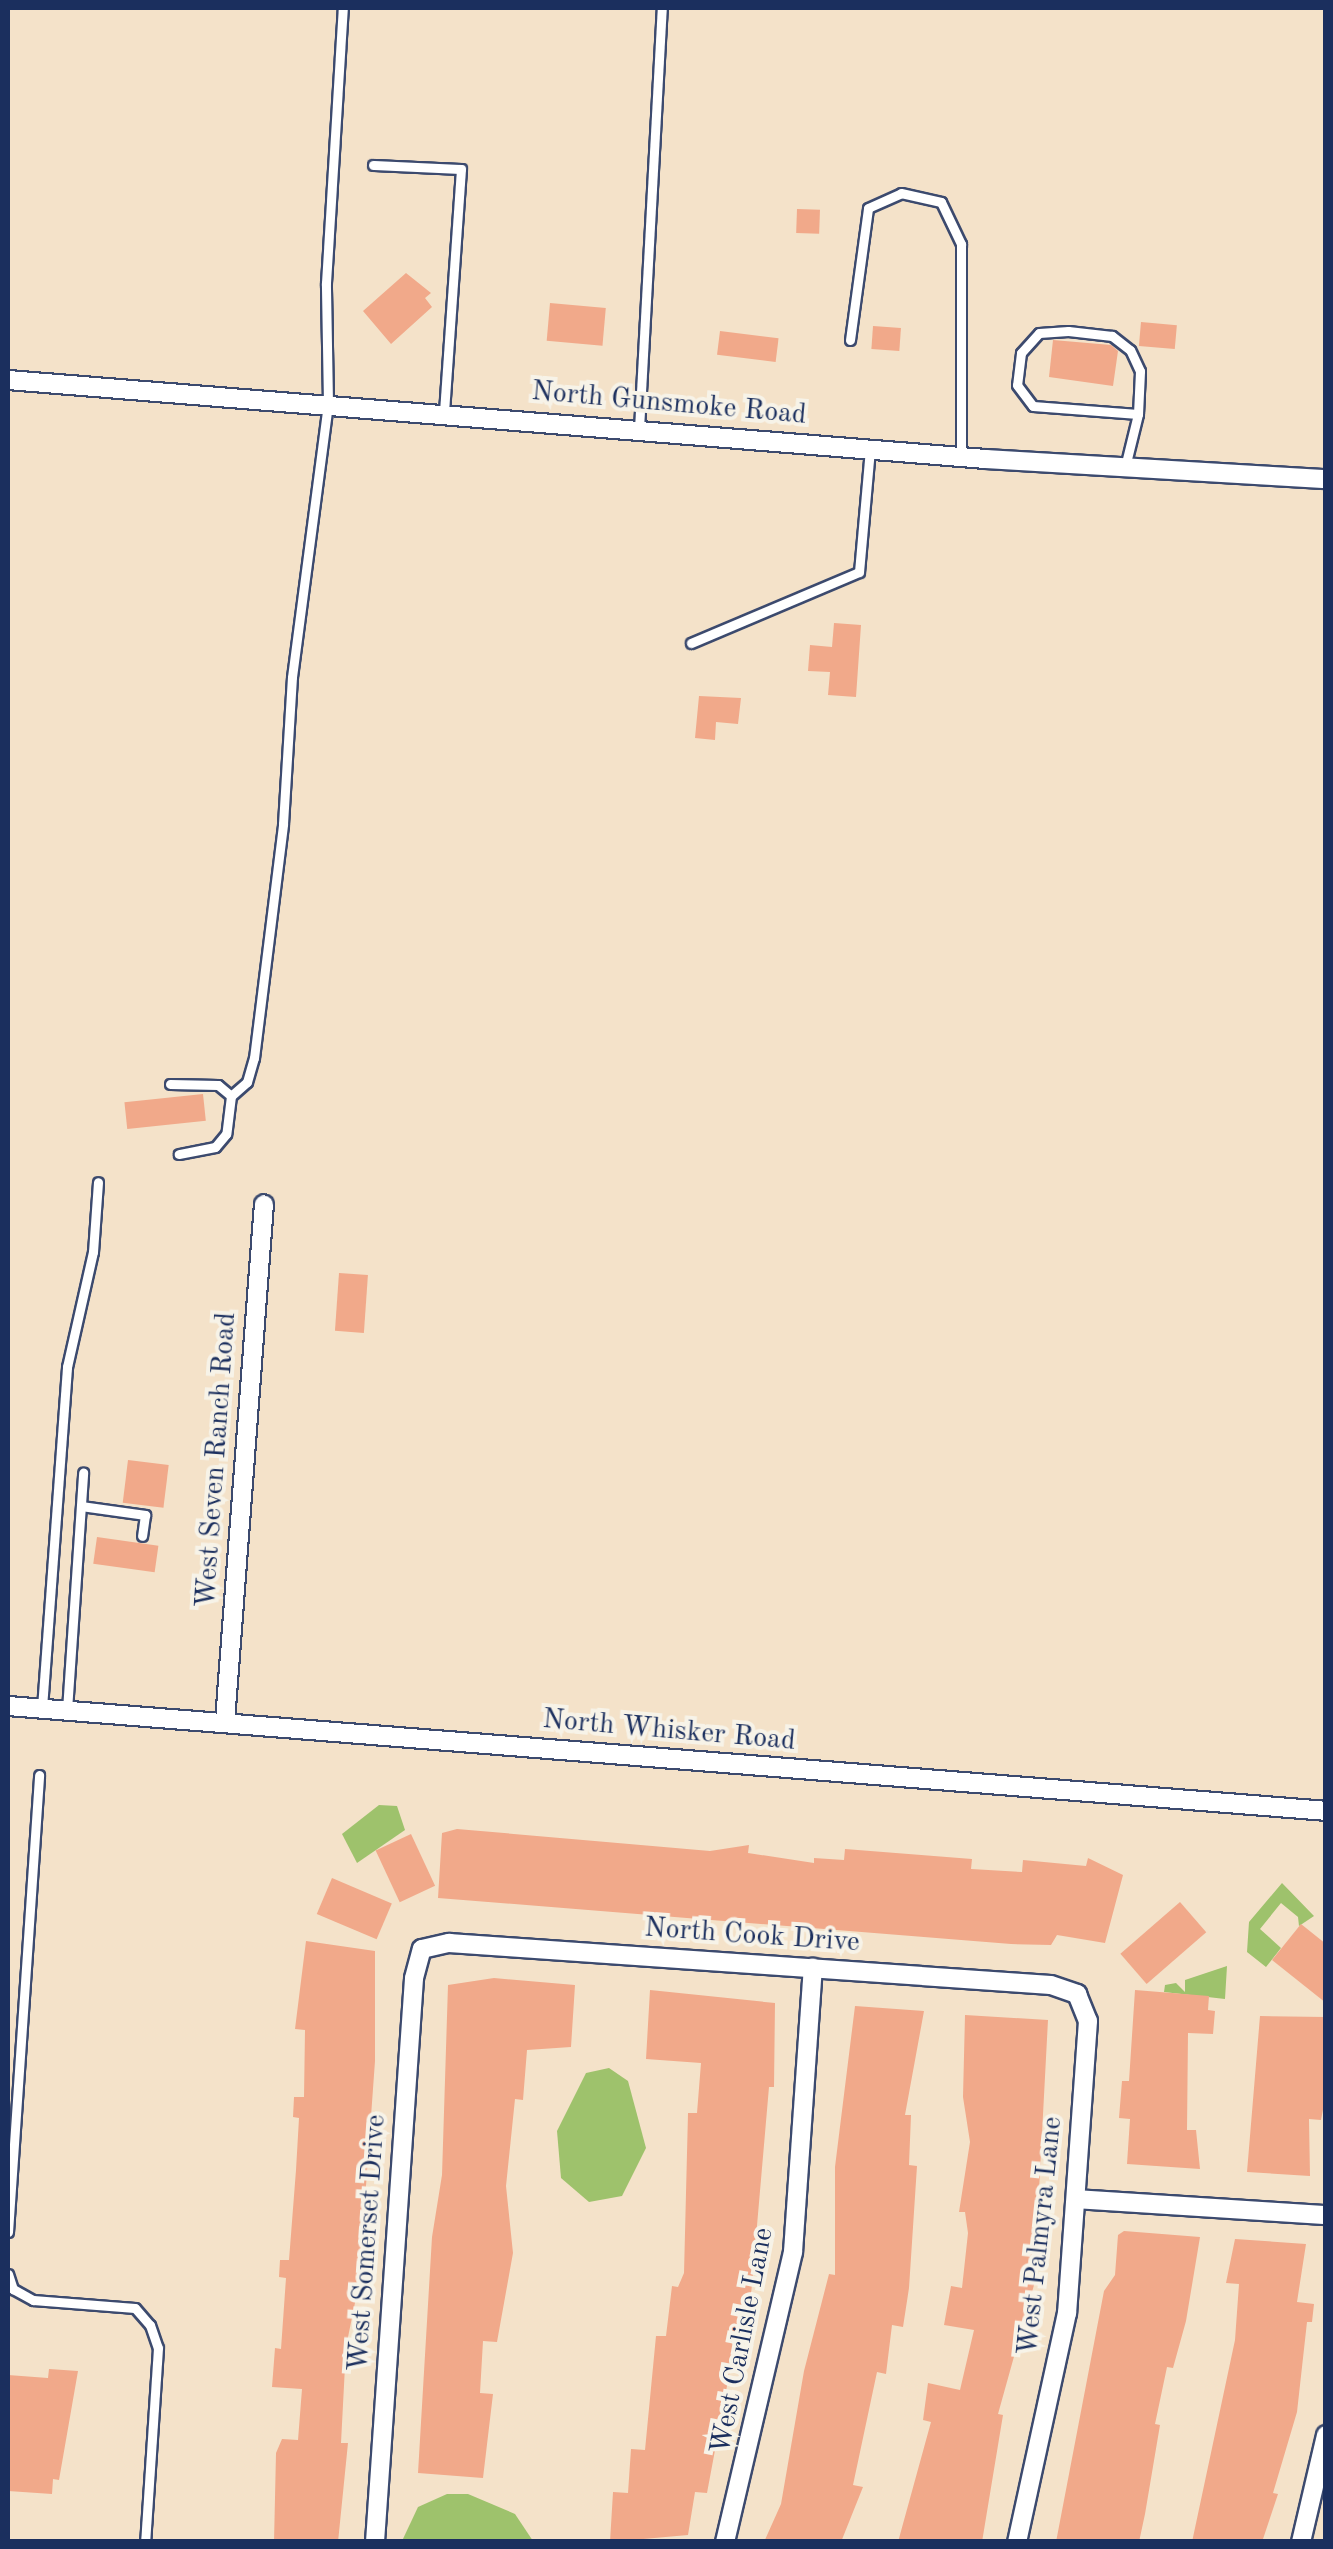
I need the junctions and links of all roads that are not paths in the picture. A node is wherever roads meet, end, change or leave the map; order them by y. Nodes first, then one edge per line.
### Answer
1 (344, 8) edge
2 (662, 8) edge
3 (373, 165) dead end
4 (850, 340) dead end
5 (8, 380) edge
6 (328, 403) junction
7 (444, 412) junction
8 (1138, 414) junction
9 (638, 429) junction
10 (870, 448) junction
11 (961, 456) junction
12 (1126, 467) junction
13 (1326, 479) edge
14 (691, 644) dead end
15 (170, 1084) dead end
16 (231, 1096) junction
17 (178, 1154) dead end
18 (98, 1182) dead end
19 (264, 1204) dead end
20 (83, 1472) dead end
21 (81, 1506) junction
22 (142, 1536) dead end
23 (8, 1706) edge
24 (42, 1708) junction
25 (66, 1710) junction
26 (225, 1721) junction
27 (39, 1775) dead end
28 (1326, 1811) edge
29 (422, 1949) joint
30 (813, 1968) junction
31 (1077, 1994) joint
32 (1076, 2199) junction
33 (1326, 2215) edge
34 (8, 2232) edge
35 (8, 2274) edge
36 (1326, 2436) edge
37 (145, 2542) edge
38 (374, 2542) edge
39 (725, 2542) edge
40 (1017, 2542) edge
41 (1301, 2542) edge

1 - 6 lane
2 - 9 lane
3 - 7 lane
4 - 11 lane
5 - 6 street, North Gunsmoke Road
6 - 7 street, North Gunsmoke Road
6 - 16 lane
7 - 9 street, North Gunsmoke Road
8 - 8 lane
8 - 12 lane
9 - 10 street, North Gunsmoke Road
10 - 11 street, North Gunsmoke Road
10 - 14 lane
11 - 12 street, North Gunsmoke Road
12 - 13 street, North Gunsmoke Road
15 - 16 lane
16 - 17 lane
18 - 24 lane
19 - 26 street, West Seven Ranch Road
20 - 21 lane
21 - 22 lane
21 - 25 lane
23 - 24 street, North Whisker Road
24 - 25 street, North Whisker Road
25 - 26 street, North Whisker Road
26 - 28 street, North Whisker Road
27 - 34 lane
29 - 30 street, North Cook Drive
29 - 38 street, West Somerset Drive
30 - 31 street, North Cook Drive
30 - 39 street, West Carlisle Lane
31 - 32 street, West Palmyra Lane
32 - 33 street
32 - 40 street, West Palmyra Lane
35 - 37 lane
36 - 41 street

